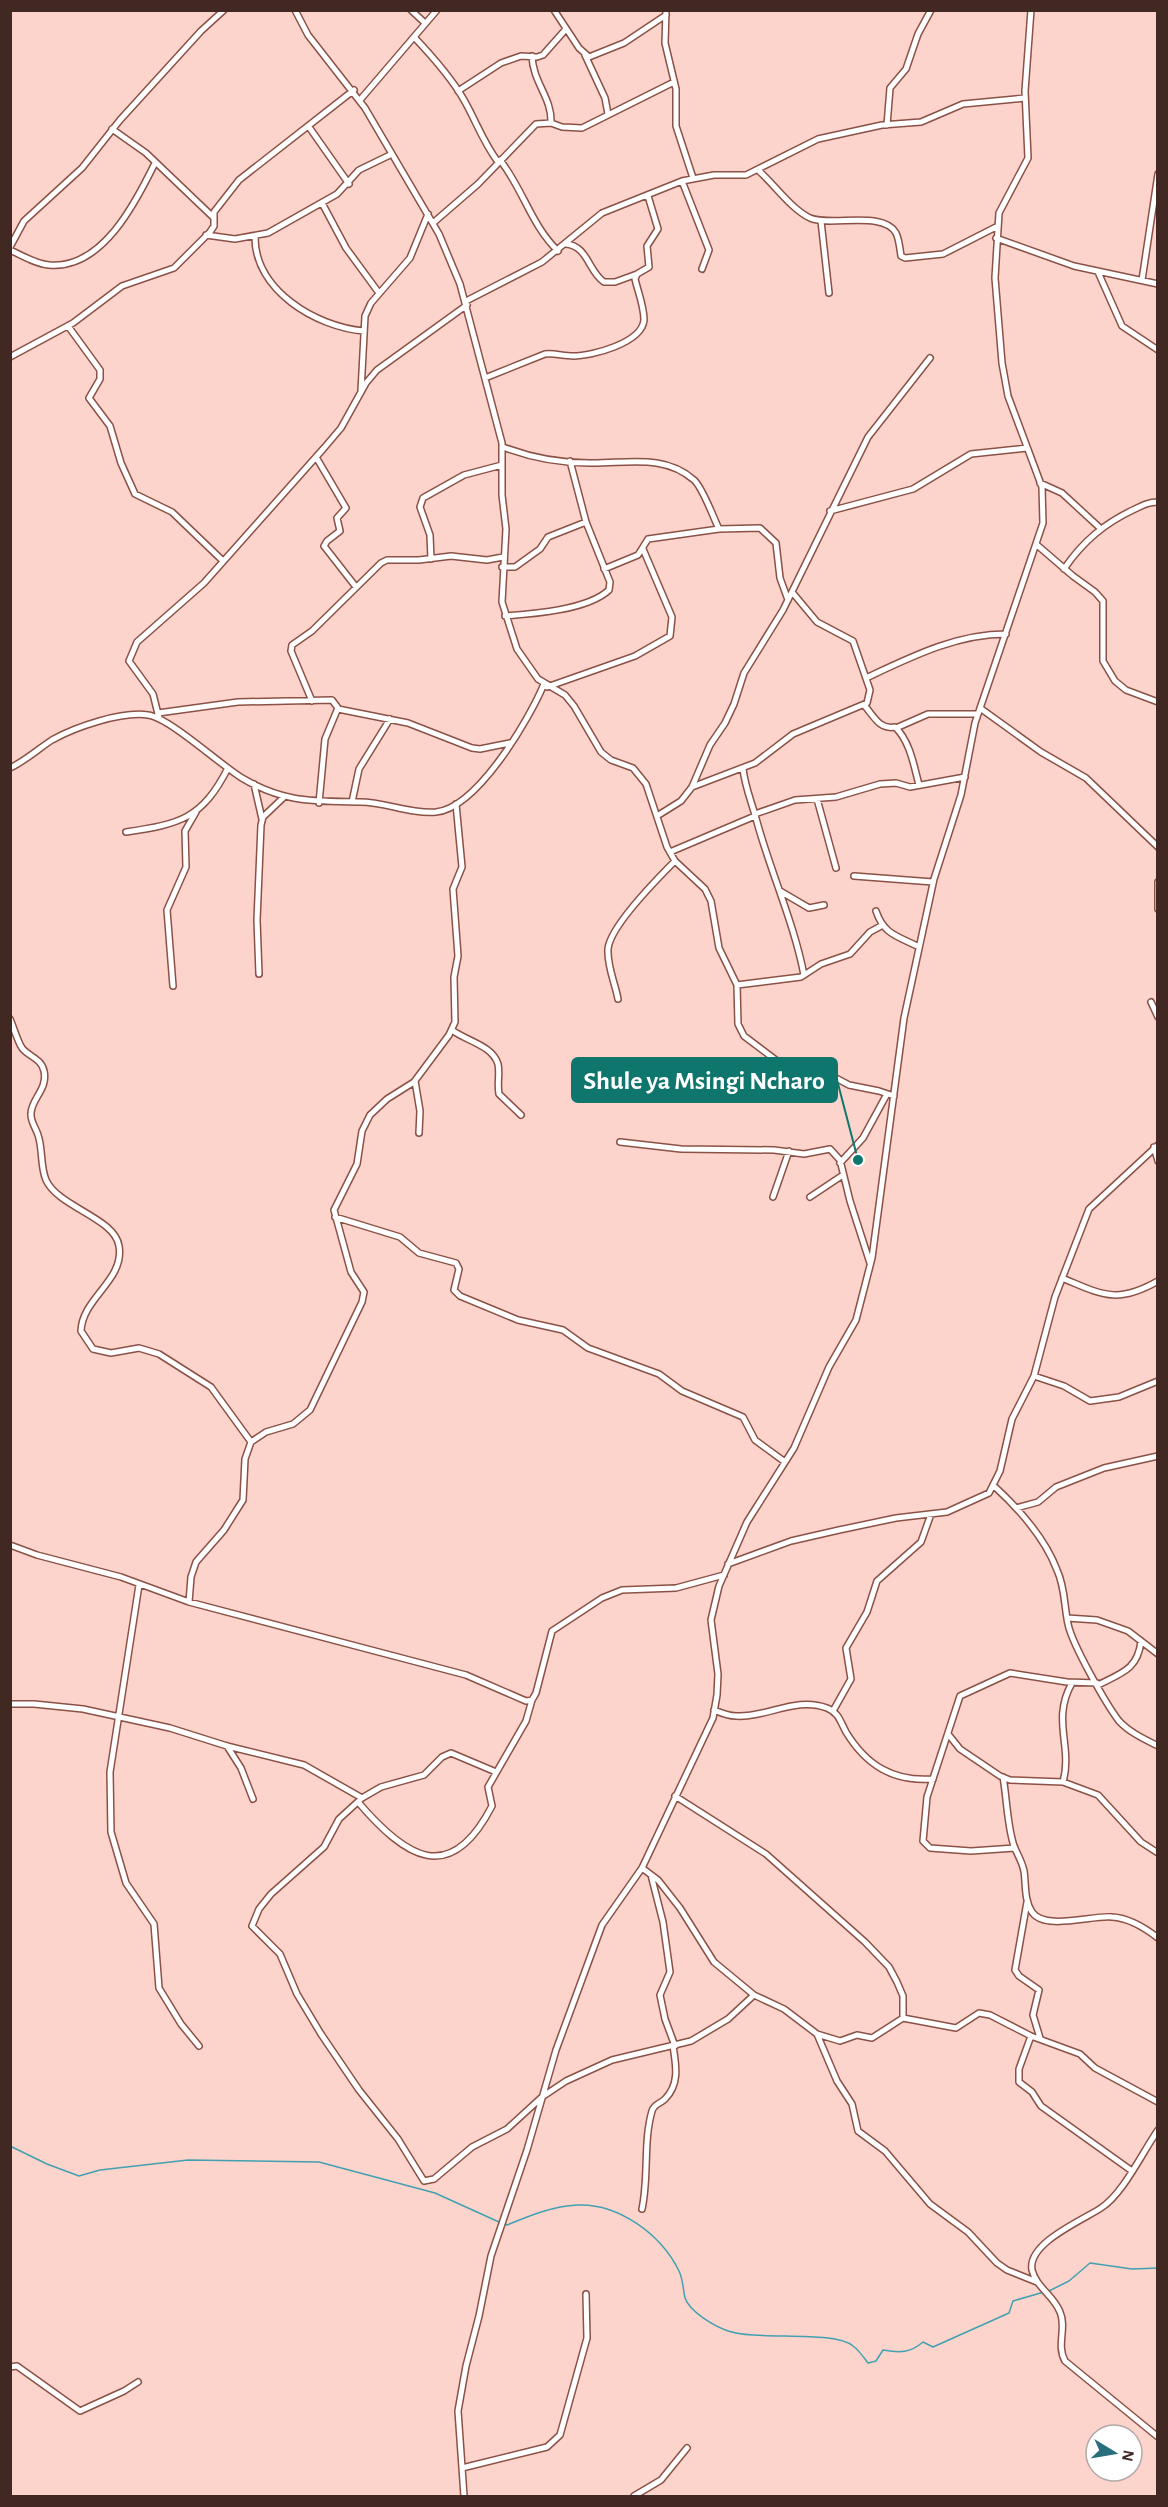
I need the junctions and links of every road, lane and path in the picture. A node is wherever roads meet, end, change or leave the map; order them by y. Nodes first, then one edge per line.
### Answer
1 (224, 10) edge
2 (295, 10) edge
3 (411, 10) edge
4 (437, 10) edge
5 (554, 10) edge
6 (931, 10) edge
7 (1031, 10) edge
8 (666, 13) edge
9 (425, 23) junction
10 (566, 29) junction
11 (414, 37) junction
12 (585, 55) junction
13 (532, 56) junction
14 (674, 82) junction
15 (354, 90) junction
16 (458, 91) junction
17 (1025, 98) junction
18 (360, 100) junction
19 (609, 114) junction
20 (551, 123) junction
21 (886, 125) junction
22 (309, 127) junction
23 (112, 129) junction
24 (392, 154) junction
25 (499, 161) junction
26 (155, 163) junction
27 (759, 170) junction
28 (1158, 174) edge
29 (693, 178) junction
30 (682, 181) junction
31 (350, 184) junction
32 (648, 196) junction
33 (322, 203) junction
34 (428, 214) junction
35 (214, 218) junction
36 (821, 221) junction
37 (433, 223) junction
38 (996, 227) junction
39 (206, 235) junction
40 (255, 236) junction
41 (996, 238) junction
42 (566, 244) junction
43 (10, 248) edge
44 (558, 251) junction
45 (702, 269) dead end
46 (1098, 272) junction
47 (637, 274) junction
48 (1142, 280) junction
49 (1158, 284) edge
50 (379, 293) junction
51 (830, 293) dead end
52 (467, 303) junction
53 (68, 326) junction
54 (364, 331) junction
55 (1158, 350) edge
56 (10, 357) edge
57 (930, 358) dead end
58 (484, 378) junction
59 (361, 392) junction
60 (503, 447) junction
61 (1027, 447) junction
62 (316, 457) junction
63 (570, 461) junction
64 (502, 465) junction
65 (1040, 483) junction
66 (1158, 502) edge
67 (830, 511) junction
68 (586, 522) junction
69 (1100, 528) junction
70 (719, 529) junction
71 (1037, 545) junction
72 (643, 549) junction
73 (503, 557) junction
74 (430, 559) junction
75 (223, 561) junction
76 (502, 567) junction
77 (604, 569) junction
78 (1064, 569) junction
79 (356, 587) junction
80 (792, 592) junction
81 (788, 600) junction
82 (505, 616) junction
83 (1006, 633) junction
84 (866, 678) junction
85 (546, 685) junction
86 (312, 701) junction
87 (1158, 702) edge
88 (864, 705) junction
89 (338, 709) junction
90 (979, 711) junction
91 (158, 716) junction
92 (390, 719) junction
93 (896, 728) junction
94 (510, 743) junction
95 (10, 768) edge
96 (228, 768) junction
97 (743, 769) junction
98 (965, 777) junction
99 (254, 784) junction
100 (919, 785) junction
101 (692, 787) junction
102 (284, 797) junction
103 (817, 799) junction
104 (352, 802) junction
105 (319, 803) junction
106 (456, 804) junction
107 (196, 812) junction
108 (755, 815) junction
109 (657, 816) junction
110 (262, 819) junction
111 (126, 832) dead end
112 (1158, 847) edge
113 (670, 852) junction
114 (675, 861) junction
115 (836, 868) dead end
116 (854, 876) dead end
117 (933, 882) junction
118 (1158, 882) edge
119 (780, 891) junction
120 (824, 905) dead end
121 (1158, 909) edge
122 (876, 911) dead end
123 (881, 926) junction
124 (919, 947) junction
125 (259, 974) dead end
126 (804, 975) junction
127 (737, 985) junction
128 (173, 986) dead end
129 (618, 999) dead end
130 (1151, 1002) dead end
131 (1158, 1017) edge
132 (10, 1018) edge
133 (452, 1030) junction
134 (415, 1081) junction
135 (887, 1094) junction
136 (894, 1096) junction
137 (521, 1115) dead end
138 (419, 1133) dead end
139 (620, 1142) dead end
140 (1156, 1146) edge
141 (789, 1151) junction
142 (1158, 1161) edge
143 (840, 1163) junction
144 (843, 1174) junction
145 (773, 1197) dead end
146 (810, 1197) dead end
147 (335, 1218) junction
148 (870, 1263) junction
149 (1062, 1278) junction
150 (1158, 1281) edge
151 (1034, 1376) junction
152 (1158, 1381) edge
153 (251, 1442) junction
154 (1158, 1456) edge
155 (785, 1462) junction
156 (994, 1486) junction
157 (1016, 1508) junction
158 (931, 1514) junction
159 (10, 1545) edge
160 (728, 1564) junction
161 (724, 1575) junction
162 (139, 1585) junction
163 (189, 1602) junction
164 (1067, 1618) junction
165 (1141, 1641) junction
166 (1158, 1654) edge
167 (1072, 1683) junction
168 (1098, 1684) junction
169 (532, 1700) junction
170 (10, 1704) edge
171 (714, 1710) junction
172 (833, 1711) junction
173 (120, 1716) junction
174 (948, 1734) junction
175 (227, 1746) junction
176 (1158, 1746) edge
177 (496, 1772) junction
178 (1002, 1777) junction
179 (933, 1779) junction
180 (1063, 1782) junction
181 (675, 1796) junction
182 (253, 1799) dead end
183 (360, 1800) junction
184 (1015, 1848) junction
185 (1158, 1853) edge
186 (642, 1868) junction
187 (651, 1875) junction
188 (1027, 1898) junction
189 (1158, 1938) edge
190 (754, 1995) junction
191 (903, 2018) junction
192 (817, 2034) junction
193 (1031, 2036) junction
194 (1040, 2038) junction
195 (199, 2046) dead end
196 (674, 2046) junction
197 (542, 2097) junction
198 (1158, 2102) edge
199 (1158, 2130) edge
200 (1132, 2171) junction
201 (642, 2209) dead end
202 (1037, 2282) junction
203 (586, 2294) dead end
204 (10, 2367) edge
205 (138, 2382) dead end
206 (1158, 2438) edge
207 (687, 2448) dead end
208 (462, 2468) junction
209 (464, 2496) edge
210 (634, 2496) edge

1 - 23 street
2 - 15 street
3 - 9 street
4 - 9 street
5 - 10 street
6 - 21 street
7 - 17 street
8 - 12 street
8 - 14 street
9 - 11 street
10 - 12 street
10 - 13 street
11 - 16 street
11 - 18 street
12 - 19 street
13 - 16 street
13 - 20 street
14 - 19 street
14 - 29 street
15 - 18 street
15 - 22 street
16 - 25 street
17 - 21 street
17 - 38 street
18 - 24 street
19 - 20 street
20 - 25 street
21 - 27 street
22 - 31 street
22 - 35 street
23 - 26 street
23 - 43 street
24 - 31 street
24 - 34 street
25 - 37 street
25 - 44 street
26 - 35 street
26 - 43 street
27 - 29 street
27 - 36 street
28 - 48 street
29 - 30 street
30 - 32 street
30 - 45 street
31 - 33 street
32 - 42 street
32 - 47 street
33 - 40 street
33 - 50 street
34 - 37 street
34 - 50 street
35 - 39 street
36 - 38 street
36 - 51 street
37 - 52 street
38 - 41 street
39 - 40 street
39 - 53 street
40 - 54 street
41 - 46 street
41 - 61 street
42 - 44 street
42 - 47 street
44 - 52 street
46 - 48 street
46 - 55 street
47 - 58 street
48 - 49 street
50 - 54 street
52 - 58 street
52 - 59 street
53 - 56 street
53 - 75 street
54 - 59 street
57 - 67 street
58 - 60 street
59 - 62 street
60 - 63 street
60 - 64 street
61 - 65 street
61 - 67 street
62 - 75 street
62 - 79 street
63 - 68 street
63 - 70 street
64 - 73 street
64 - 74 street
65 - 69 street
65 - 71 street
66 - 69 street
67 - 80 street
68 - 76 street
68 - 77 street
69 - 78 street
70 - 72 street
70 - 81 street
71 - 78 street
71 - 83 street
72 - 77 street
72 - 85 street
73 - 74 street
73 - 76 street
74 - 79 street
75 - 91 street
76 - 82 street
77 - 82 street
78 - 87 street
79 - 86 street
80 - 81 street
80 - 84 street
81 - 101 street
82 - 85 street
83 - 84 street
83 - 90 street
84 - 88 street
85 - 94 street
85 - 109 street
86 - 89 street
86 - 91 street
88 - 93 street
88 - 97 street
89 - 92 street
89 - 105 street
90 - 93 street
90 - 98 street
90 - 112 street
91 - 95 street
91 - 96 street
92 - 94 street
92 - 104 street
93 - 100 street
94 - 106 street
96 - 99 street
96 - 107 street
97 - 101 street
97 - 108 street
98 - 100 street
98 - 117 street
99 - 102 street
99 - 110 street
100 - 103 street
101 - 109 street
102 - 105 street
102 - 110 street
103 - 108 street
103 - 115 street
104 - 105 street
104 - 106 street
106 - 133 street
107 - 111 street
107 - 128 street
108 - 113 street
108 - 119 street
109 - 113 street
110 - 125 street
113 - 114 street
114 - 127 street
114 - 129 street
116 - 117 street
117 - 124 street
118 - 121 street
119 - 120 street
119 - 126 street
122 - 123 street
123 - 124 street
123 - 126 street
124 - 136 street
126 - 127 street
127 - 135 street
130 - 131 street
132 - 153 street
133 - 134 street
133 - 137 street
134 - 138 street
134 - 147 street
135 - 136 street
135 - 143 street
136 - 148 street
139 - 141 street
140 - 142 street
140 - 149 street
141 - 143 street
141 - 145 street
143 - 144 street
144 - 146 street
144 - 148 street
147 - 153 street
147 - 155 street
148 - 155 street
149 - 150 street
149 - 151 street
151 - 152 street
151 - 156 street
153 - 163 street
154 - 157 street
155 - 160 street
156 - 157 street
156 - 158 street
157 - 164 street
158 - 160 street
158 - 172 street
159 - 162 street
160 - 161 street
161 - 169 street
161 - 171 street
162 - 163 street
162 - 173 street
163 - 169 street
164 - 165 street
164 - 168 street
165 - 166 street
165 - 168 street
167 - 168 street
167 - 174 street
167 - 180 street
168 - 176 street
169 - 177 street
170 - 173 street
171 - 172 street
171 - 181 street
172 - 179 street
173 - 175 street
173 - 195 street
174 - 178 street
174 - 179 street
175 - 182 street
175 - 183 street
177 - 183 street
177 - 183 street
178 - 180 street
178 - 184 street
179 - 184 street
180 - 185 street
181 - 186 street
181 - 191 street
183 - 197 street
184 - 188 street
186 - 187 street
186 - 197 street
187 - 190 street
187 - 196 street
188 - 189 street
188 - 194 street
190 - 192 street
190 - 196 street
191 - 192 street
191 - 193 street
192 - 202 street
193 - 194 street
193 - 200 street
194 - 198 street
196 - 197 street
196 - 201 street
197 - 208 street
199 - 200 street
200 - 202 street
202 - 206 street
203 - 208 street
204 - 205 street
207 - 210 street
208 - 209 street

